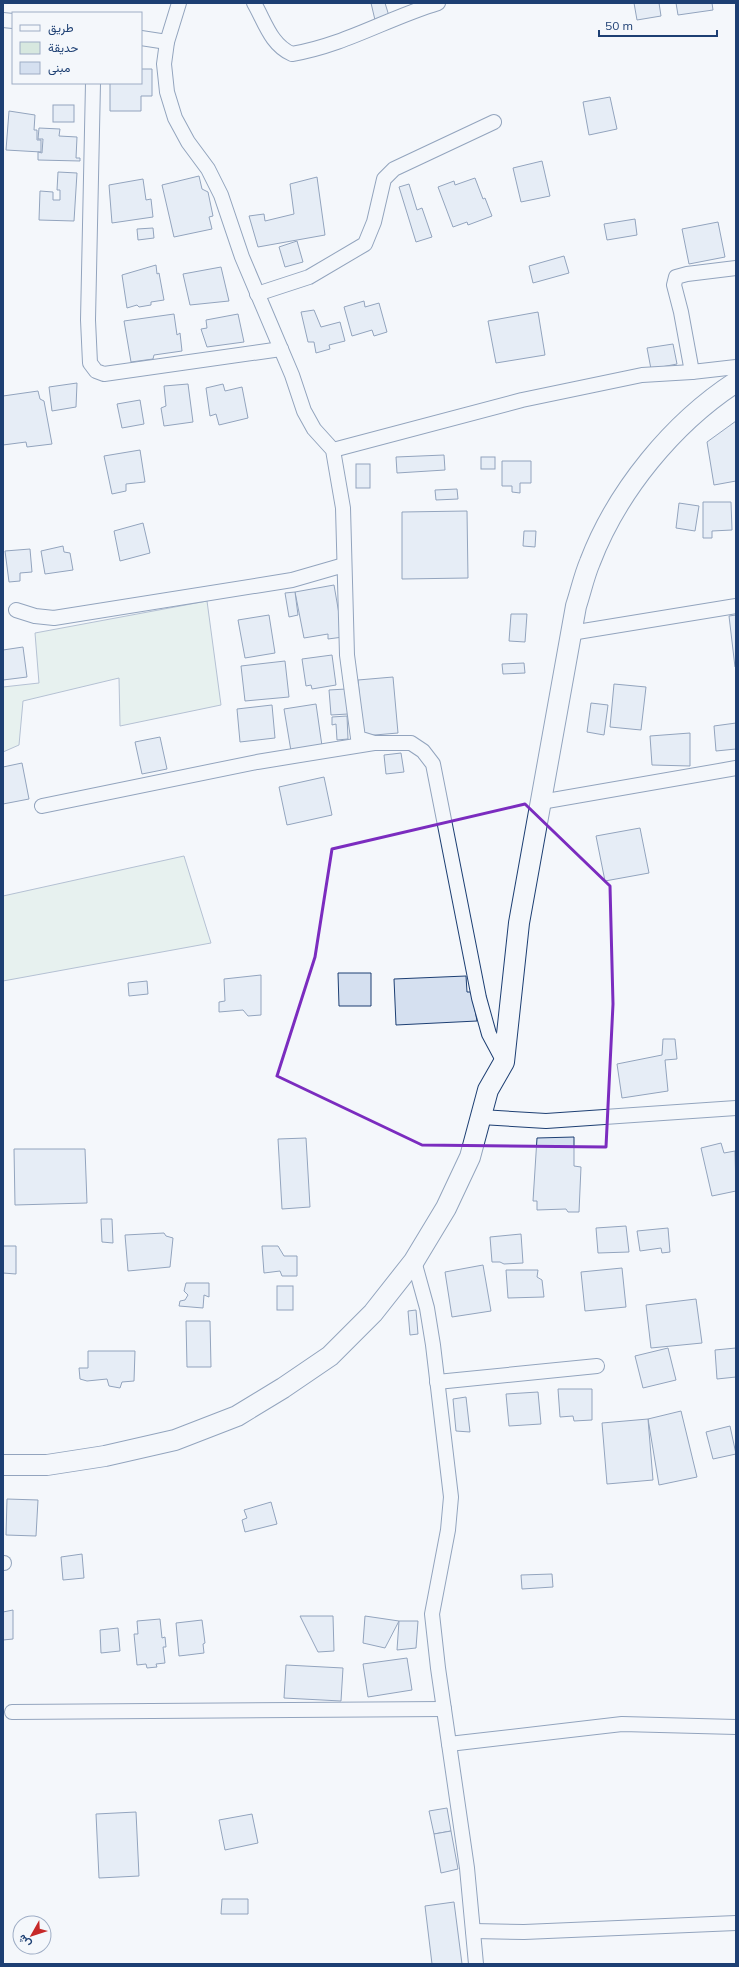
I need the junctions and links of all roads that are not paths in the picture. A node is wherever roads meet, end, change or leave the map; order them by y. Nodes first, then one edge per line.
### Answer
1 (179, 3) edge
2 (254, 3) edge
3 (438, 3) edge
4 (142, 38) edge
5 (167, 42) junction
6 (93, 84) edge
7 (494, 122) dead end
8 (736, 268) edge
9 (257, 294) junction
10 (281, 349) junction
11 (736, 367) edge
12 (692, 372) junction
13 (736, 382) edge
14 (333, 450) junction
15 (344, 565) junction
16 (736, 606) edge
17 (16, 610) dead end
18 (571, 633) junction
19 (374, 744) junction
20 (736, 768) edge
21 (541, 802) junction
22 (42, 806) dead end
23 (504, 1062) junction
24 (736, 1108) edge
25 (481, 1117) junction
26 (414, 1261) junction
27 (597, 1366) dead end
28 (437, 1382) junction
29 (3, 1465) edge
30 (444, 1709) junction
31 (12, 1712) dead end
32 (736, 1726) edge
33 (449, 1744) junction
34 (736, 1923) edge
35 (473, 1931) junction
36 (476, 1964) edge

1 - 5 street
2 - 3 street
4 - 5 street
5 - 9 street
6 - 10 street
7 - 9 street
8 - 12 street
9 - 10 street
10 - 14 street
11 - 12 street
12 - 14 street
13 - 18 main road
14 - 15 street
15 - 17 street
15 - 19 street
16 - 18 street
18 - 21 main road
19 - 22 street
19 - 23 street
20 - 21 street
21 - 23 main road
23 - 25 main road
24 - 25 street
25 - 26 main road
26 - 28 street
26 - 29 main road
27 - 28 street
28 - 30 street
30 - 31 street
30 - 33 street
32 - 33 street
33 - 35 street
34 - 35 street
35 - 36 street

